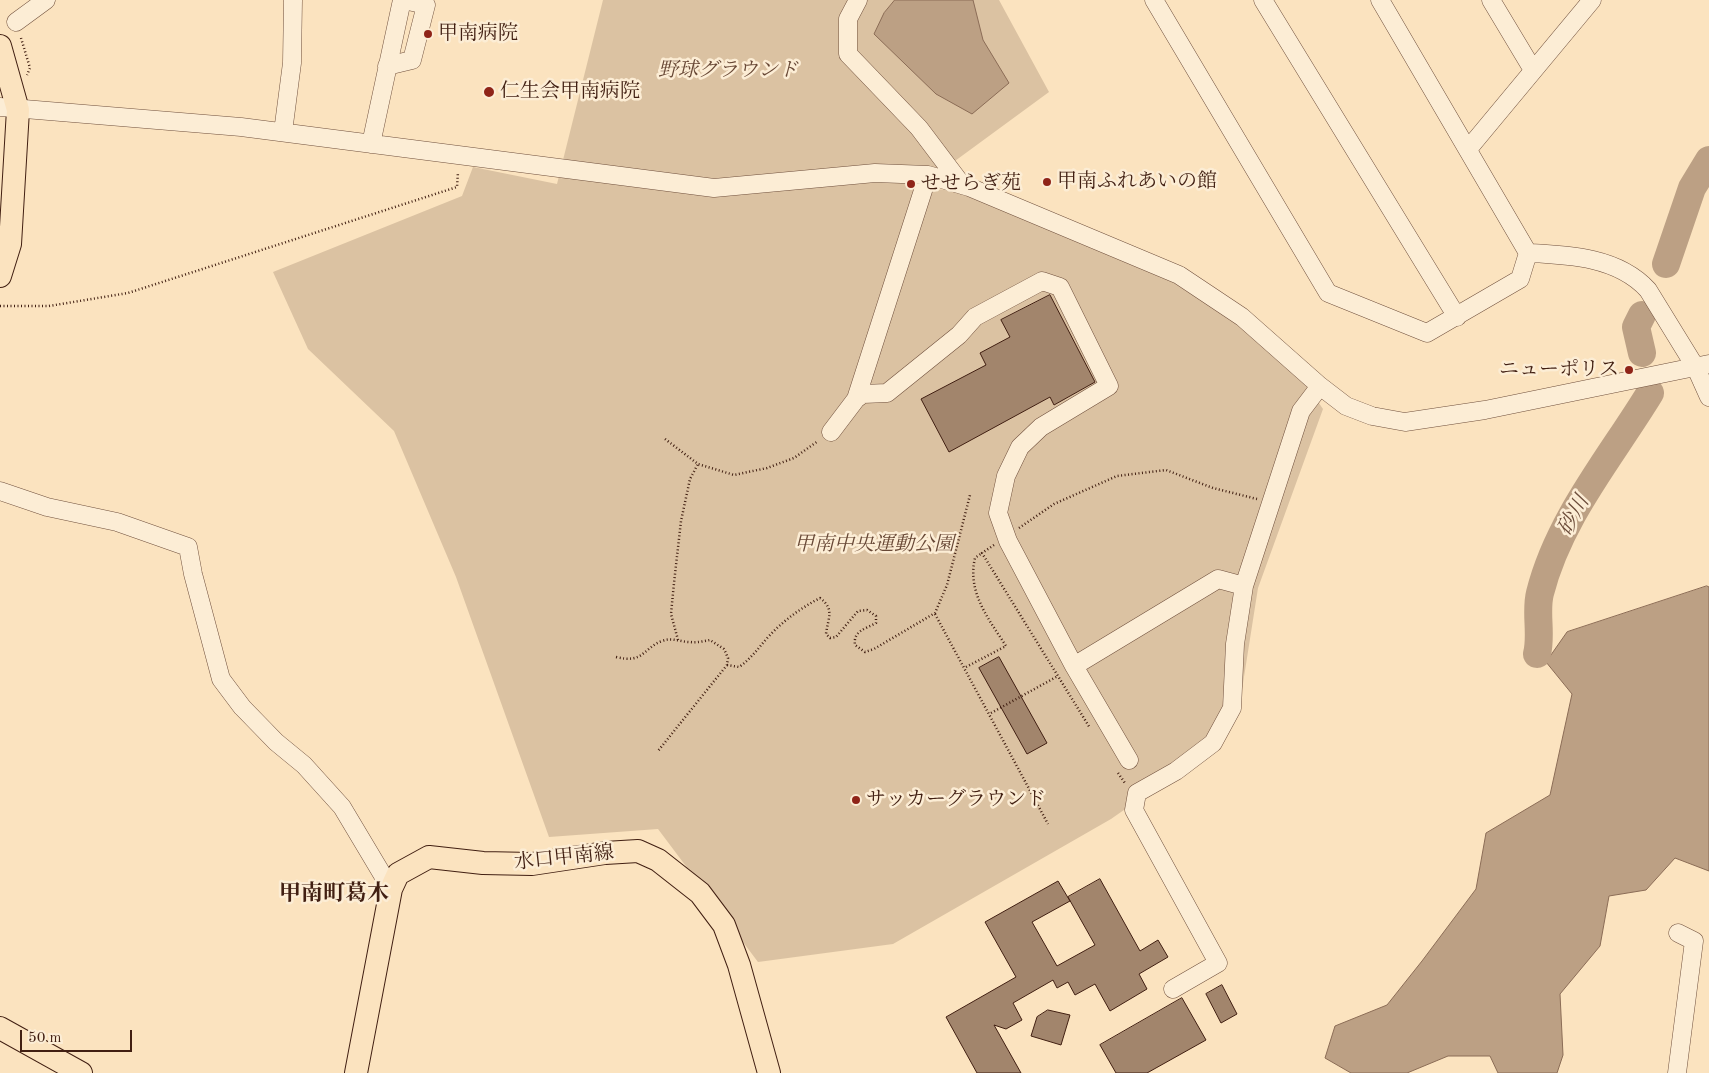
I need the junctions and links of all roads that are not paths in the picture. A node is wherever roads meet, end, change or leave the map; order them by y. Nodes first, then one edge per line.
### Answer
1 (46, 0) edge
2 (293, 0) edge
3 (403, 0) edge
4 (858, 0) edge
5 (1154, 0) edge
6 (1263, 0) edge
7 (1380, 0) edge
8 (1491, 0) edge
9 (1592, 0) edge
10 (16, 22) road end
11 (0, 46) edge
12 (388, 66) junction
13 (1533, 70) junction
14 (9, 109) edge
15 (283, 132) junction
16 (371, 144) junction
17 (1469, 148) junction
18 (928, 175) junction
19 (962, 185) junction
20 (1528, 253) junction
21 (0, 276) edge
22 (1457, 317) junction
23 (1702, 366) edge
24 (1320, 386) junction
25 (1709, 397) edge
26 (856, 399) junction
27 (831, 432) road end
28 (0, 491) edge
29 (1244, 586) junction
30 (1074, 666) junction
31 (1124, 766) road end
32 (391, 889) junction
33 (1678, 933) dead end
34 (1173, 989) dead end
35 (0, 1028) edge
36 (81, 1073) edge
37 (356, 1073) edge
38 (769, 1073) edge
39 (1676, 1073) edge

1 - 10 street
2 - 15 street
3 - 12 street
3 - 12 street
4 - 19 street
5 - 22 street
6 - 22 street
7 - 17 street
8 - 13 street
9 - 13 street
11 - 14 main road
12 - 16 street
13 - 17 street
14 - 15 street
14 - 21 main road
15 - 16 street
16 - 18 street
17 - 20 street
18 - 19 street
18 - 26 street
19 - 24 street
20 - 22 street
20 - 23 street
23 - 24 street
23 - 25 street
24 - 29 street
26 - 27 street
26 - 30 street
28 - 32 street
29 - 30 street
29 - 34 street
30 - 31 street
32 - 37 main road, 水口甲南線
32 - 38 main road, 水口甲南線
33 - 39 street
35 - 36 main road

